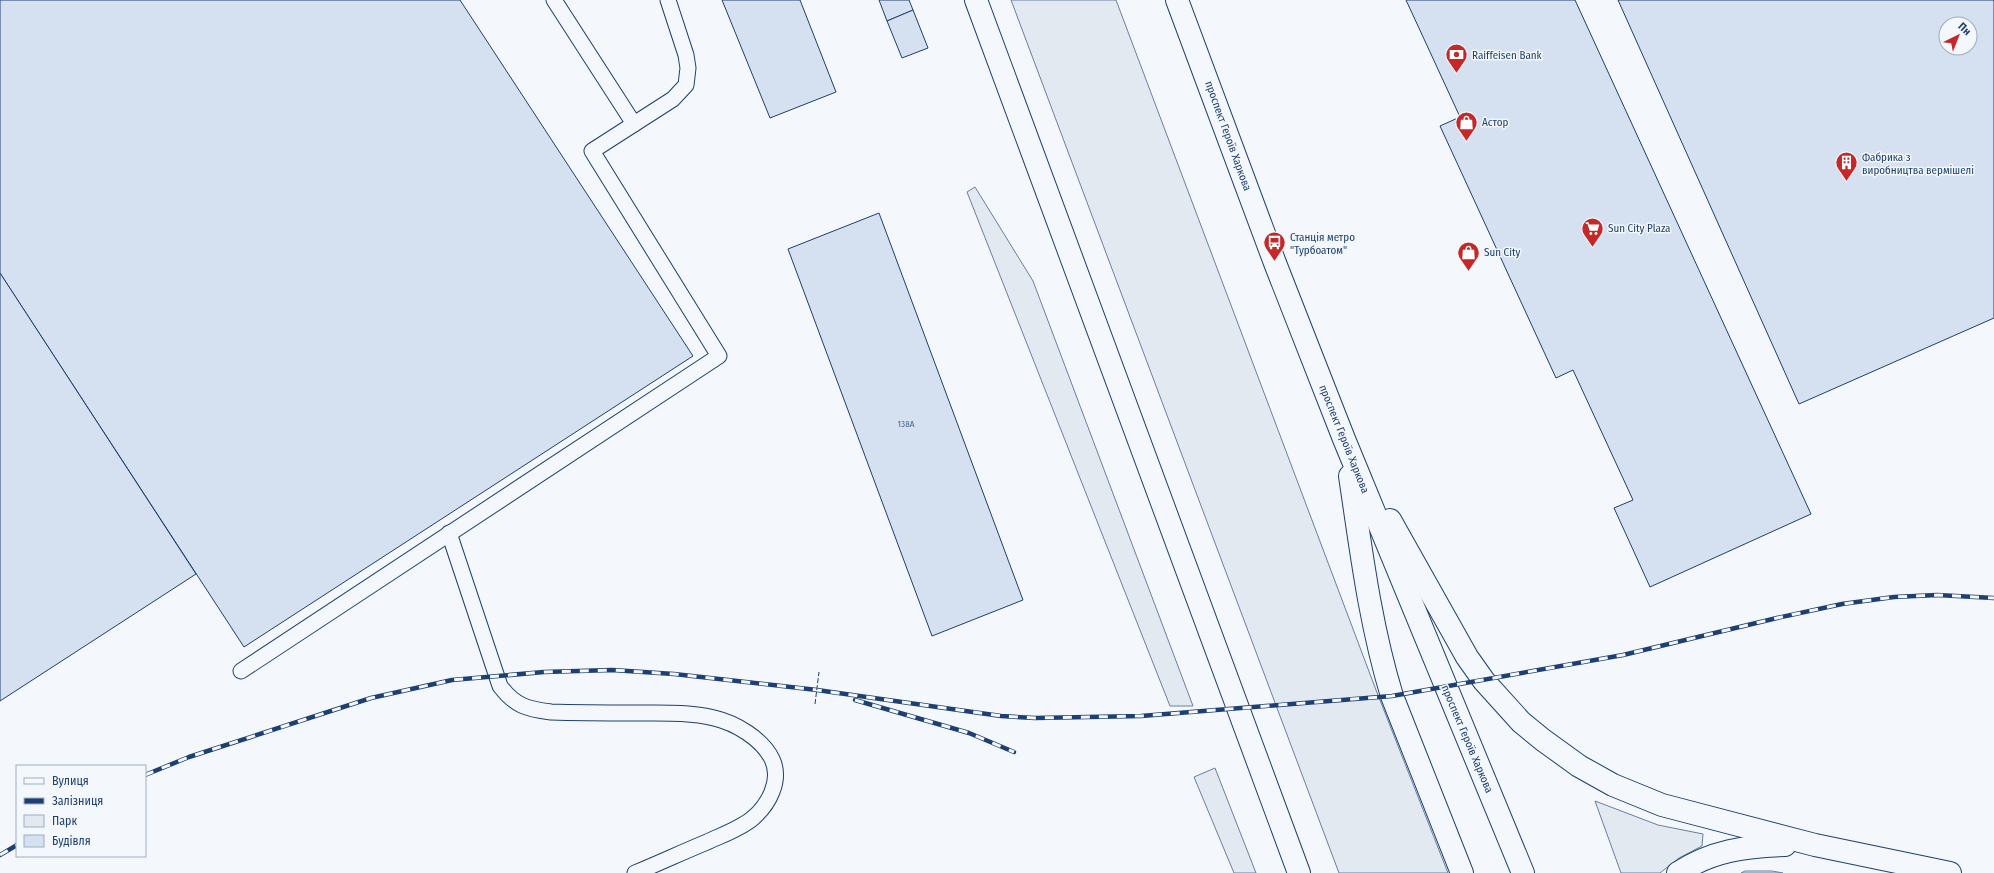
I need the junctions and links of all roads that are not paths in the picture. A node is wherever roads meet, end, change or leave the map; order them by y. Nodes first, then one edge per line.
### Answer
1 (554, 0) edge
2 (668, 0) edge
3 (976, 0) edge
4 (1177, 0) edge
5 (634, 124) junction
6 (1344, 439) junction
7 (449, 534) junction
8 (241, 671) dead end
9 (1814, 844) junction
10 (635, 873) edge
11 (1299, 873) edge
12 (1462, 873) edge
13 (1523, 873) edge
14 (1678, 873) edge
15 (1950, 873) edge

1 - 5 lane
2 - 5 lane
3 - 11 main road
4 - 6 main road, проспект Героїв Харкова
5 - 7 lane
6 - 9 main road
6 - 12 main road
6 - 13 main road, проспект Героїв Харкова
7 - 8 lane
7 - 10 lane
9 - 14 main road
9 - 15 main road

